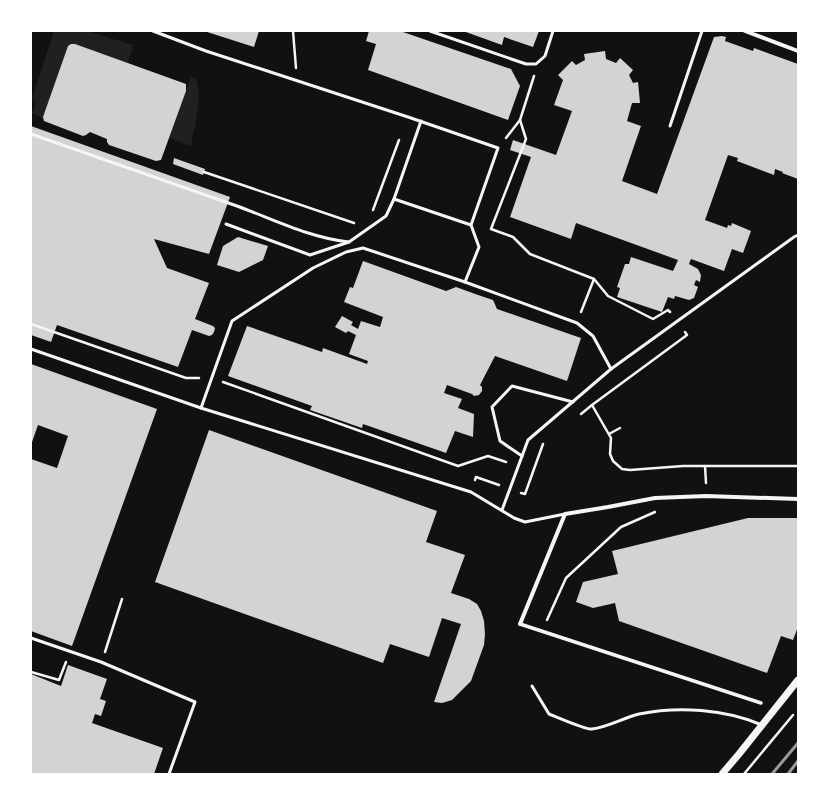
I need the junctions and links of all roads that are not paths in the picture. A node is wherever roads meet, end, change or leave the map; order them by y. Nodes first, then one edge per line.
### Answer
1 (153, 31) edge
2 (430, 31) edge
3 (553, 31) edge
4 (702, 31) edge
5 (746, 31) edge
6 (798, 51) edge
7 (421, 121) junction
8 (670, 126) dead end
9 (31, 134) edge
10 (394, 199) junction
11 (226, 224) dead end
12 (471, 225) junction
13 (798, 235) edge
14 (349, 242) junction
15 (464, 282) junction
16 (31, 349) edge
17 (611, 369) junction
18 (573, 402) junction
19 (201, 408) junction
20 (522, 456) junction
21 (798, 499) edge
22 (502, 510) junction
23 (565, 514) junction
24 (520, 624) joint
25 (31, 638) edge
26 (798, 680) edge
27 (532, 686) dead end
28 (761, 703) dead end
29 (762, 725) junction
30 (169, 774) edge
31 (722, 774) edge

1 - 7 lane
2 - 3 lane
4 - 8 lane
5 - 6 street
7 - 10 lane
7 - 12 lane
9 - 14 lane
10 - 12 lane
10 - 14 lane
11 - 14 lane
12 - 15 lane
13 - 17 lane
15 - 17 lane
15 - 19 lane
16 - 19 lane
17 - 18 lane
18 - 20 lane
18 - 20 lane
19 - 22 lane
20 - 22 lane
21 - 23 street
22 - 23 lane
23 - 24 street
24 - 28 street
25 - 30 lane
26 - 29 street
27 - 29 lane
29 - 31 street

